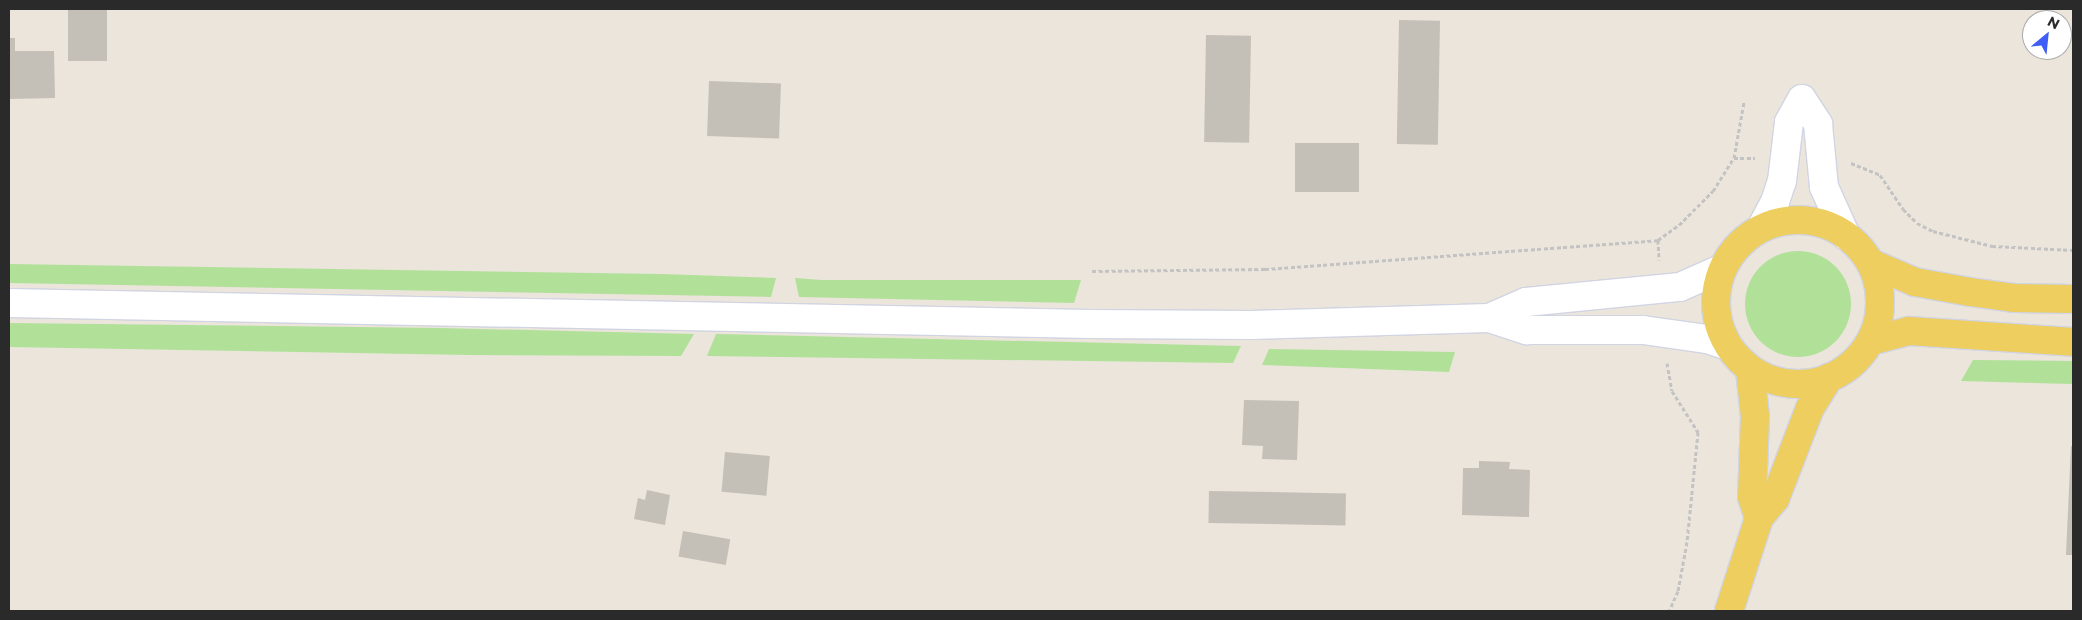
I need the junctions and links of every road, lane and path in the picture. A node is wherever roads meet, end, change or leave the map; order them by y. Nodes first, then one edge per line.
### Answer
1 (1744, 102) dead end
2 (1734, 158) junction
3 (1784, 159) junction
4 (1822, 160) junction
5 (1761, 228) junction
6 (1846, 236) junction
7 (1658, 240) junction
8 (2073, 250) edge
9 (1870, 263) junction
10 (1721, 269) junction
11 (1092, 271) dead end
12 (1662, 291) junction
13 (2073, 299) edge
14 (9, 303) edge
15 (1489, 318) junction
16 (1665, 333) junction
17 (1870, 341) junction
18 (2073, 342) edge
19 (1729, 346) junction
20 (1750, 370) junction
21 (1829, 378) junction
22 (1759, 518) junction
23 (1669, 611) edge
24 (1729, 611) edge

1 - 2 path
2 - 3 path
2 - 7 path
3 - 4 street
3 - 5 street
4 - 6 street
4 - 8 path
5 - 6 main road
5 - 10 main road
6 - 9 main road
7 - 11 path
7 - 12 path
9 - 13 main road
9 - 17 main road
10 - 12 street
10 - 19 main road
12 - 15 street
14 - 15 street
15 - 16 street
16 - 19 street
16 - 23 path
17 - 18 main road
17 - 21 main road
19 - 20 main road
20 - 21 main road
20 - 22 main road
21 - 22 main road
22 - 24 main road

